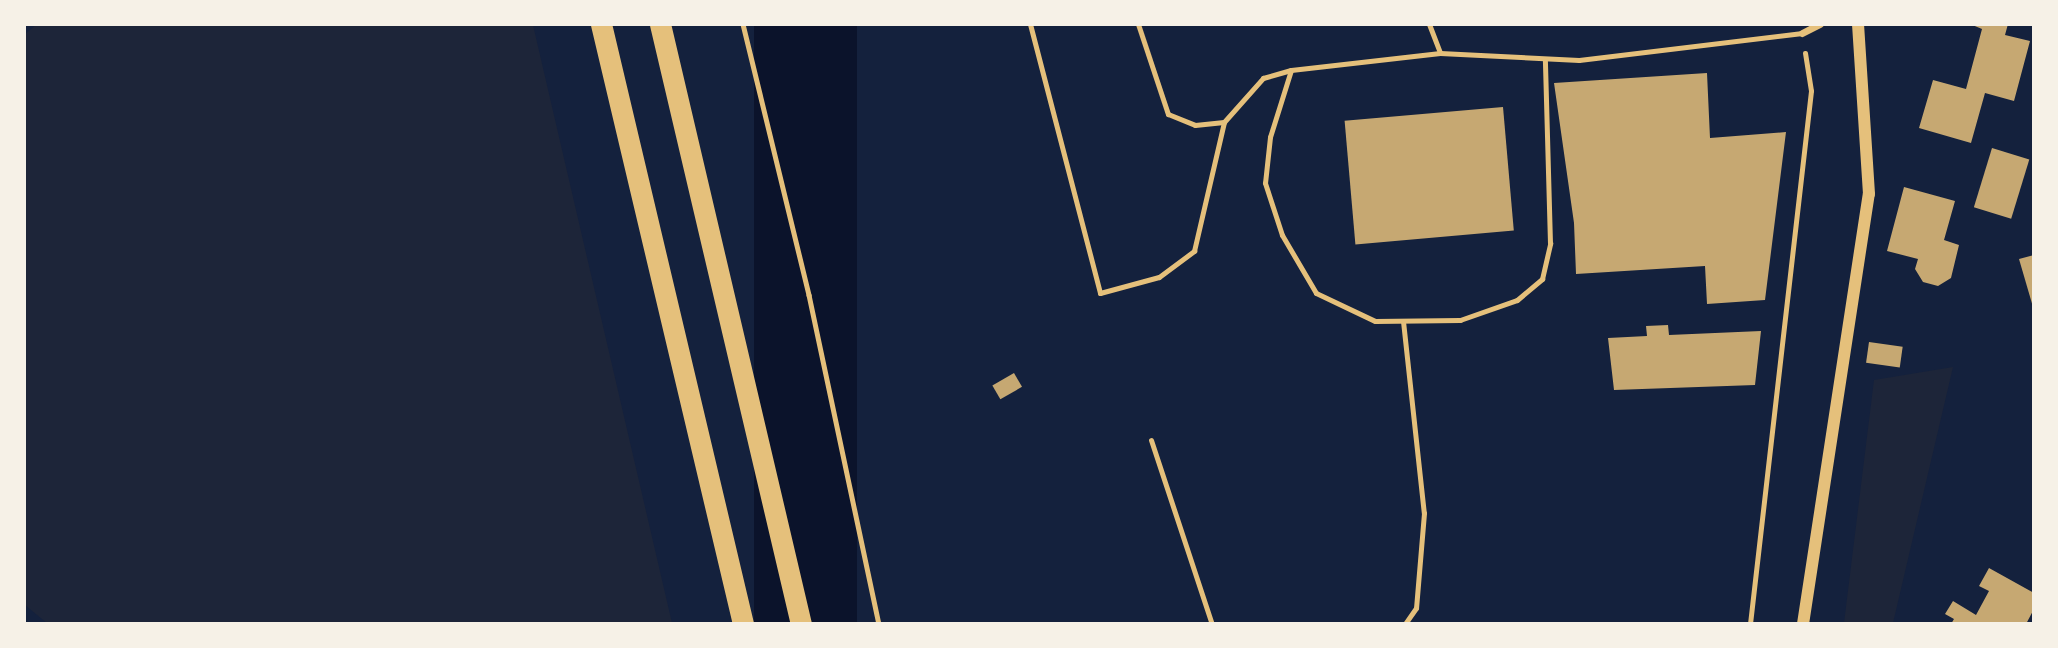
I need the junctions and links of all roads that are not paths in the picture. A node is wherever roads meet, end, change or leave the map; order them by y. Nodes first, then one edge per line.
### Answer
1 (601, 24) edge
2 (660, 24) edge
3 (1030, 24) edge
4 (1138, 24) edge
5 (1429, 24) edge
6 (1820, 24) edge
7 (1858, 24) edge
8 (1801, 33) joint
9 (1440, 53) junction
10 (1545, 59) junction
11 (1291, 70) junction
12 (1224, 122) junction
13 (1403, 321) junction
14 (1151, 440) dead end
15 (743, 624) edge
16 (801, 624) edge
17 (1212, 624) edge
18 (1405, 624) edge
19 (1803, 624) edge

1 - 15 highway
2 - 16 highway
3 - 12 lane
4 - 12 lane
5 - 9 lane
6 - 8 street
7 - 19 street
8 - 10 lane
9 - 10 lane
9 - 11 lane
10 - 13 lane
11 - 12 lane
11 - 13 lane
13 - 18 lane
14 - 17 lane

